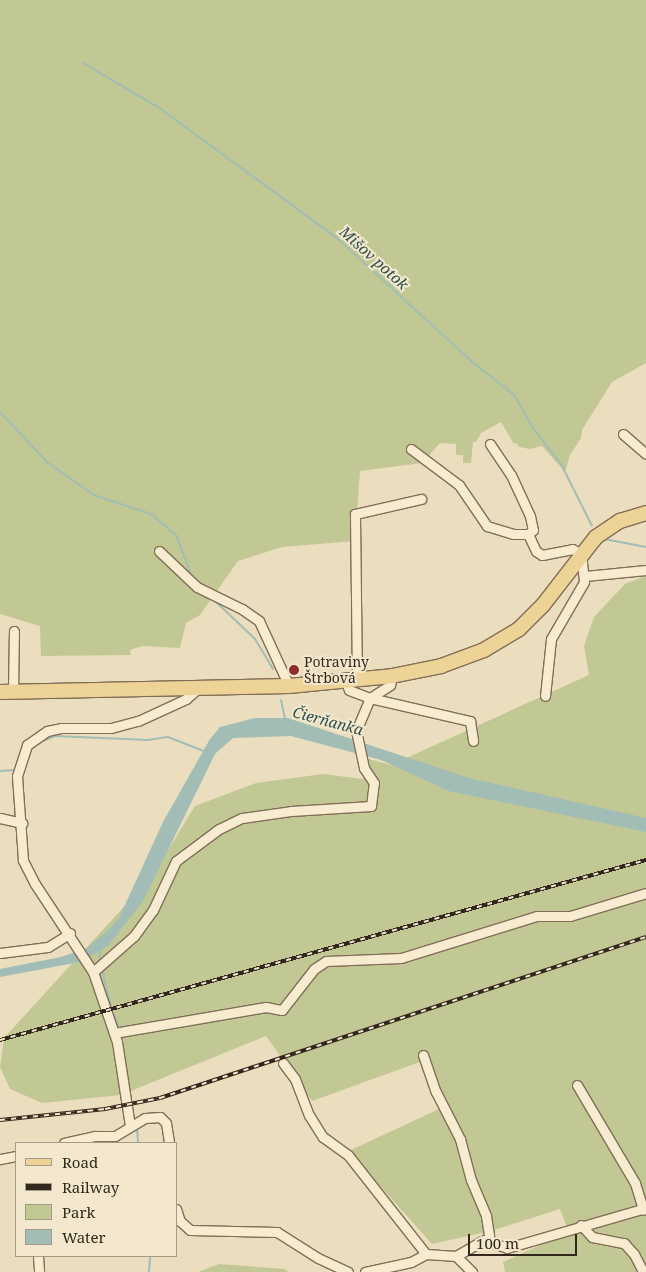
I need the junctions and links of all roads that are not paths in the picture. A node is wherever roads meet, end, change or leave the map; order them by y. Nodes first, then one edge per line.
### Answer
1 (623, 434) dead end
2 (490, 444) dead end
3 (411, 449) dead end
4 (646, 454) edge
5 (421, 499) dead end
6 (646, 513) edge
7 (528, 534) junction
8 (159, 551) dead end
9 (581, 554) junction
10 (646, 570) edge
11 (585, 576) junction
12 (14, 631) dead end
13 (392, 676) junction
14 (351, 681) junction
15 (289, 686) junction
16 (196, 690) junction
17 (6, 692) edge
18 (545, 696) dead end
19 (370, 698) junction
20 (473, 741) dead end
21 (0, 818) edge
22 (22, 824) junction
23 (646, 893) edge
24 (72, 935) junction
25 (0, 953) edge
26 (93, 972) junction
27 (114, 1033) junction
28 (422, 1055) dead end
29 (282, 1062) dead end
30 (577, 1085) dead end
31 (130, 1126) junction
32 (68, 1142) edge
33 (169, 1142) edge
34 (15, 1156) edge
35 (0, 1159) edge
36 (645, 1209) edge
37 (178, 1215) edge
38 (581, 1225) junction
39 (490, 1240) junction
40 (426, 1254) junction
41 (456, 1256) junction
42 (38, 1257) edge
43 (38, 1272) edge
44 (348, 1272) edge
45 (365, 1272) edge
46 (472, 1272) edge
47 (643, 1272) edge

1 - 4 street
2 - 7 street
3 - 7 street
5 - 14 street
6 - 9 main road
7 - 9 street
8 - 15 street
9 - 11 street
9 - 13 main road
10 - 11 street
11 - 18 street
12 - 17 street
13 - 14 main road
13 - 19 street
14 - 15 main road
14 - 19 street
15 - 16 main road
16 - 17 main road
16 - 22 street
19 - 20 street
19 - 26 street
21 - 22 street
22 - 24 street
23 - 27 street
24 - 25 street
24 - 26 street
26 - 27 street
27 - 31 street
28 - 39 street
29 - 40 street
30 - 36 street
31 - 32 street
31 - 33 street
34 - 35 street
36 - 38 street
37 - 44 street
38 - 39 street
38 - 47 street
39 - 41 street
40 - 41 street
40 - 45 street
41 - 46 street
42 - 43 street

